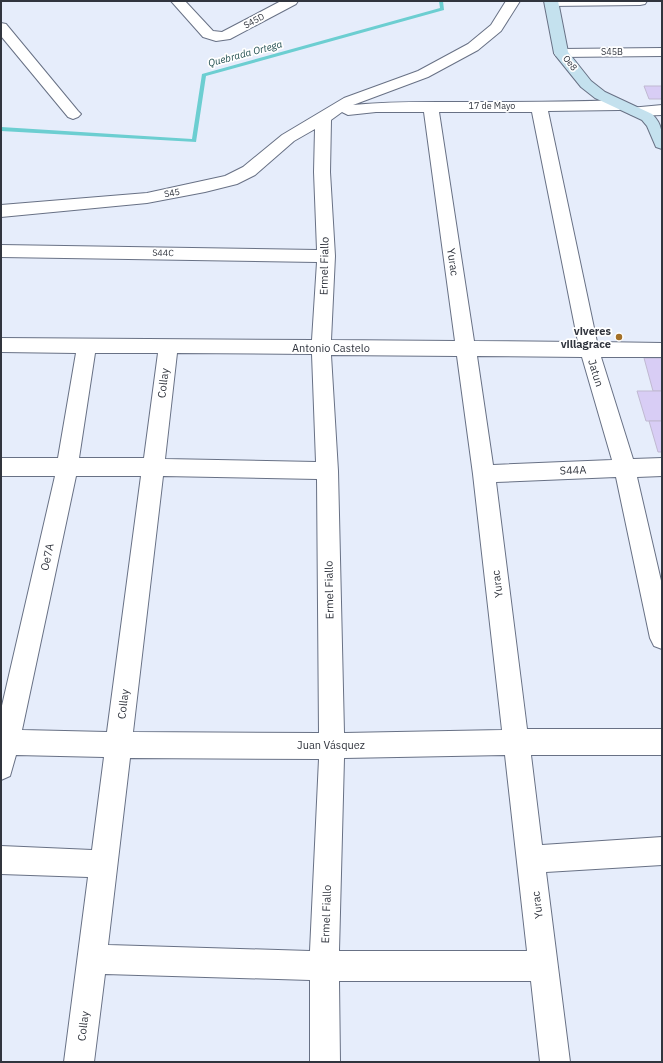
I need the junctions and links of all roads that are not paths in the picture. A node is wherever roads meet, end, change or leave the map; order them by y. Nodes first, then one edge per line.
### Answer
1 (178, 1) edge
2 (291, 1) edge
3 (513, 1) edge
4 (640, 1) edge
5 (551, 2) edge
6 (1, 27) edge
7 (662, 52) edge
8 (561, 53) junction
9 (619, 104) junction
10 (431, 106) junction
11 (539, 107) junction
12 (662, 110) edge
13 (635, 111) junction
14 (73, 114) dead end
15 (322, 118) junction
16 (662, 144) edge
17 (1, 211) edge
18 (1, 251) edge
19 (326, 256) junction
20 (1, 346) edge
21 (87, 346) junction
22 (168, 346) junction
23 (321, 348) junction
24 (466, 348) junction
25 (589, 349) junction
26 (662, 350) edge
27 (1, 467) edge
28 (67, 467) junction
29 (152, 467) junction
30 (662, 467) edge
31 (625, 468) junction
32 (327, 471) junction
33 (484, 474) junction
34 (662, 638) edge
35 (4, 742) edge
36 (516, 742) junction
37 (662, 742) edge
38 (118, 745) junction
39 (332, 746) junction
40 (1, 767) edge
41 (662, 851) edge
42 (531, 859) junction
43 (1, 860) edge
44 (102, 864) junction
45 (92, 959) junction
46 (324, 966) junction
47 (544, 966) junction
48 (79, 1062) edge
49 (325, 1062) edge
50 (555, 1062) edge

1 - 2 street, S45D
3 - 15 street
4 - 5 street
5 - 8 street, Oe8
6 - 14 street
7 - 8 street, S45B
8 - 9 street, Oe8
9 - 11 street, 17 de Mayo
9 - 13 street, 17 de Mayo
10 - 11 street, 17 de Mayo
10 - 15 street, 17 de Mayo
10 - 24 street, Yurac
11 - 25 street, Jatun
12 - 13 street, 17 de Mayo
13 - 16 street
15 - 17 street, S45
15 - 19 street, Ermel Fiallo
18 - 19 street, S44C
19 - 23 street, Ermel Fiallo
20 - 21 street, Antonio Castelo
21 - 22 street, Antonio Castelo
21 - 28 street, Oe7A
22 - 23 street, Antonio Castelo
22 - 29 street, Collay
23 - 24 street, Antonio Castelo
23 - 32 street, Ermel Fiallo
24 - 25 street, Antonio Castelo
24 - 33 street, Yurac
25 - 26 street, Antonio Castelo
25 - 31 street, Jatun
27 - 28 street
28 - 29 street
28 - 35 street, Oe7A
29 - 32 street
29 - 38 street, Collay
30 - 31 street, S44A
31 - 33 street, S44A
31 - 34 street, Jatun
32 - 39 street, Ermel Fiallo
33 - 36 street, Yurac
35 - 38 street, Juan Vásquez
35 - 40 street, Oe7A
36 - 37 street, Juan Vásquez
36 - 39 street, Juan Vásquez
36 - 42 street, Yurac
38 - 39 street, Juan Vásquez
38 - 44 street, Collay
39 - 46 street, Ermel Fiallo
41 - 42 street
42 - 47 street, Yurac
43 - 44 street
44 - 45 street, Collay
45 - 46 street
45 - 48 street, Collay
46 - 47 street
46 - 49 street, Ermel Fiallo
47 - 50 street, Yurac

